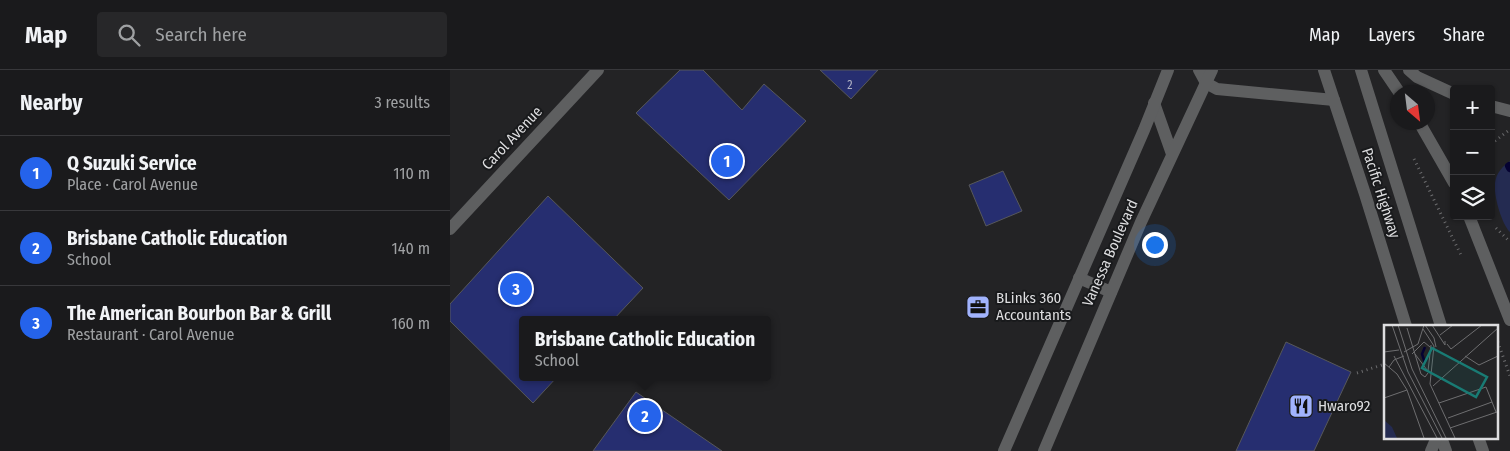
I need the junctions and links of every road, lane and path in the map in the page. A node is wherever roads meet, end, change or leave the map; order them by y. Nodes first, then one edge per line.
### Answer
1 (598, 70) edge
2 (1168, 70) edge
3 (1199, 70) edge
4 (1212, 70) edge
5 (1324, 70) edge
6 (1384, 70) edge
7 (1409, 70) edge
8 (1364, 73) edge
9 (1206, 83) junction
10 (1394, 85) edge
11 (1450, 92) edge
12 (1334, 100) junction
13 (1154, 103) junction
14 (1495, 107) edge
15 (1510, 112) edge
16 (1495, 114) edge
17 (1424, 130) edge
18 (1510, 131) edge
19 (1495, 141) edge
20 (1172, 154) junction
21 (1414, 159) dead end
22 (1451, 175) edge
23 (1471, 220) edge
24 (1493, 222) dead end
25 (450, 229) edge
26 (1510, 242) edge
27 (1465, 262) dead end
28 (1079, 278) junction
29 (1110, 292) junction
30 (1510, 320) edge
31 (1406, 325) edge
32 (1441, 325) edge
33 (1498, 343) edge
34 (1384, 364) edge
35 (1357, 373) dead end
36 (1510, 376) edge
37 (1437, 438) edge
38 (1441, 438) edge
39 (1478, 438) edge
40 (1004, 451) edge
41 (1044, 451) edge
42 (1431, 451) edge
43 (1446, 451) edge
44 (1483, 451) edge

1 - 25 street, Carol Avenue
2 - 13 street, Vanessa Boulevard
3 - 9 street
4 - 9 street, Vanessa Boulevard
5 - 12 street, Pacific Highway
6 - 10 street
7 - 11 street
8 - 32 street, Pacific Highway
9 - 12 street
9 - 20 street, Vanessa Boulevard
12 - 31 street, Pacific Highway
13 - 20 street
13 - 28 street, Vanessa Boulevard
14 - 15 street
15 - 16 street
17 - 22 street
18 - 19 path
20 - 29 street, Vanessa Boulevard
21 - 27 path
23 - 30 street
24 - 26 path
28 - 29 street
28 - 40 street, Vanessa Boulevard
29 - 41 street, Vanessa Boulevard
33 - 36 path
34 - 35 path
37 - 42 street
38 - 43 street
39 - 44 street

